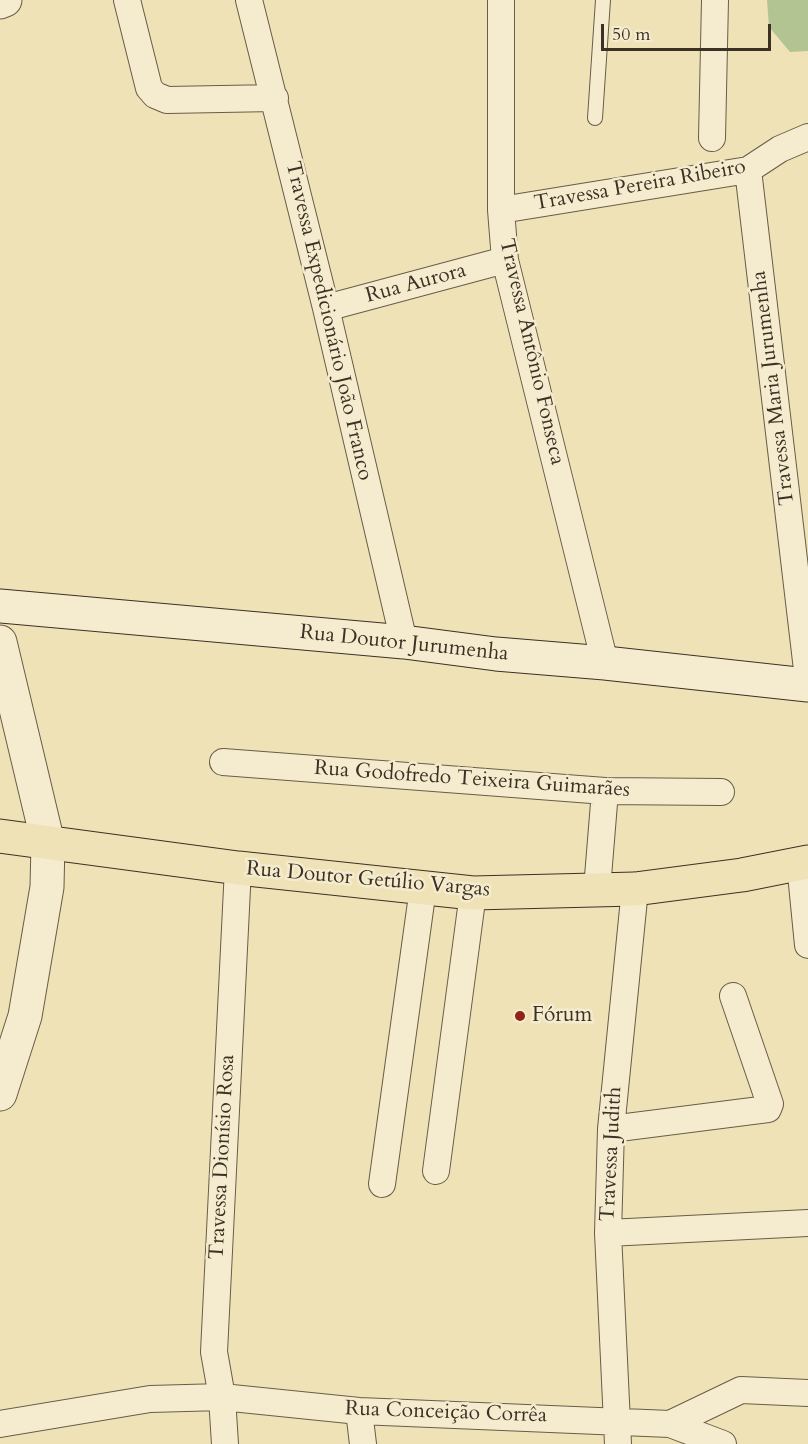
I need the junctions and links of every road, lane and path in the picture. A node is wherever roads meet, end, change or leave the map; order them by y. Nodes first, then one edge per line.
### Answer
1 (5, 0) edge
2 (127, 0) edge
3 (249, 0) edge
4 (501, 0) edge
5 (603, 0) edge
6 (715, 0) edge
7 (0, 2) edge
8 (274, 98) junction
9 (595, 118) dead end
10 (808, 137) edge
11 (712, 138) dead end
12 (748, 170) junction
13 (501, 210) junction
14 (505, 260) junction
15 (326, 308) junction
16 (0, 606) edge
17 (0, 642) edge
18 (404, 642) junction
19 (605, 663) junction
20 (808, 678) edge
21 (808, 685) edge
22 (223, 762) dead end
23 (605, 791) junction
24 (721, 792) dead end
25 (0, 836) edge
26 (48, 843) junction
27 (804, 863) edge
28 (238, 868) junction
29 (423, 888) junction
30 (597, 889) junction
31 (635, 889) junction
32 (473, 893) junction
33 (808, 945) edge
34 (733, 996) dead end
35 (0, 1094) edge
36 (611, 1129) junction
37 (436, 1171) dead end
38 (382, 1184) dead end
39 (808, 1223) edge
40 (608, 1233) junction
41 (808, 1393) edge
42 (222, 1397) junction
43 (359, 1411) junction
44 (0, 1424) edge
45 (670, 1424) junction
46 (618, 1432) edge
47 (225, 1444) edge
48 (363, 1444) edge
49 (723, 1444) edge

1 - 7 main road
2 - 8 street
3 - 8 street, Travessa Expedicionário João Franco
4 - 13 street, Travessa Antônio Fonseca
5 - 9 lane
6 - 11 street
8 - 15 street, Travessa Expedicionário João Franco
10 - 12 street, Travessa Pereira Ribeiro
12 - 13 street, Travessa Pereira Ribeiro
12 - 20 street, Travessa Maria Jurumenha
13 - 14 street, Travessa Antônio Fonseca
14 - 15 street, Rua Aurora
14 - 19 street, Travessa Antônio Fonseca
15 - 18 street, Travessa Expedicionário João Franco
16 - 18 main road, Rua Doutor Jurumenha
17 - 26 main road
18 - 19 main road, Rua Doutor Jurumenha
19 - 21 main road, Rua Doutor Jurumenha
22 - 23 street, Rua Godofredo Teixeira Guimarães
23 - 24 street, Rua Godofredo Teixeira Guimarães
23 - 30 street
25 - 26 main road, Rua Doutor Getúlio Vargas
26 - 28 main road, Rua Doutor Getúlio Vargas
26 - 35 main road
27 - 31 main road, Rua Doutor Getúlio Vargas
27 - 33 street
28 - 29 main road, Rua Doutor Getúlio Vargas
28 - 42 street, Travessa Dionísio Rosa
29 - 32 main road, Rua Doutor Getúlio Vargas
29 - 38 street
30 - 31 main road, Rua Doutor Getúlio Vargas
30 - 32 main road, Rua Doutor Getúlio Vargas
31 - 36 street, Travessa Judith
32 - 37 street
34 - 36 street
36 - 40 street, Travessa Judith
39 - 40 street
40 - 46 street, Travessa Judith
41 - 45 street, Rua Conceição Corrêa
42 - 43 street, Rua Conceição Corrêa
42 - 44 street, Rua Conceição Corrêa
42 - 47 street, Travessa Dionísio Rosa
43 - 46 street, Rua Conceição Corrêa
43 - 48 street
45 - 46 street, Rua Conceição Corrêa
45 - 49 street, Rua Conceição Corrêa

